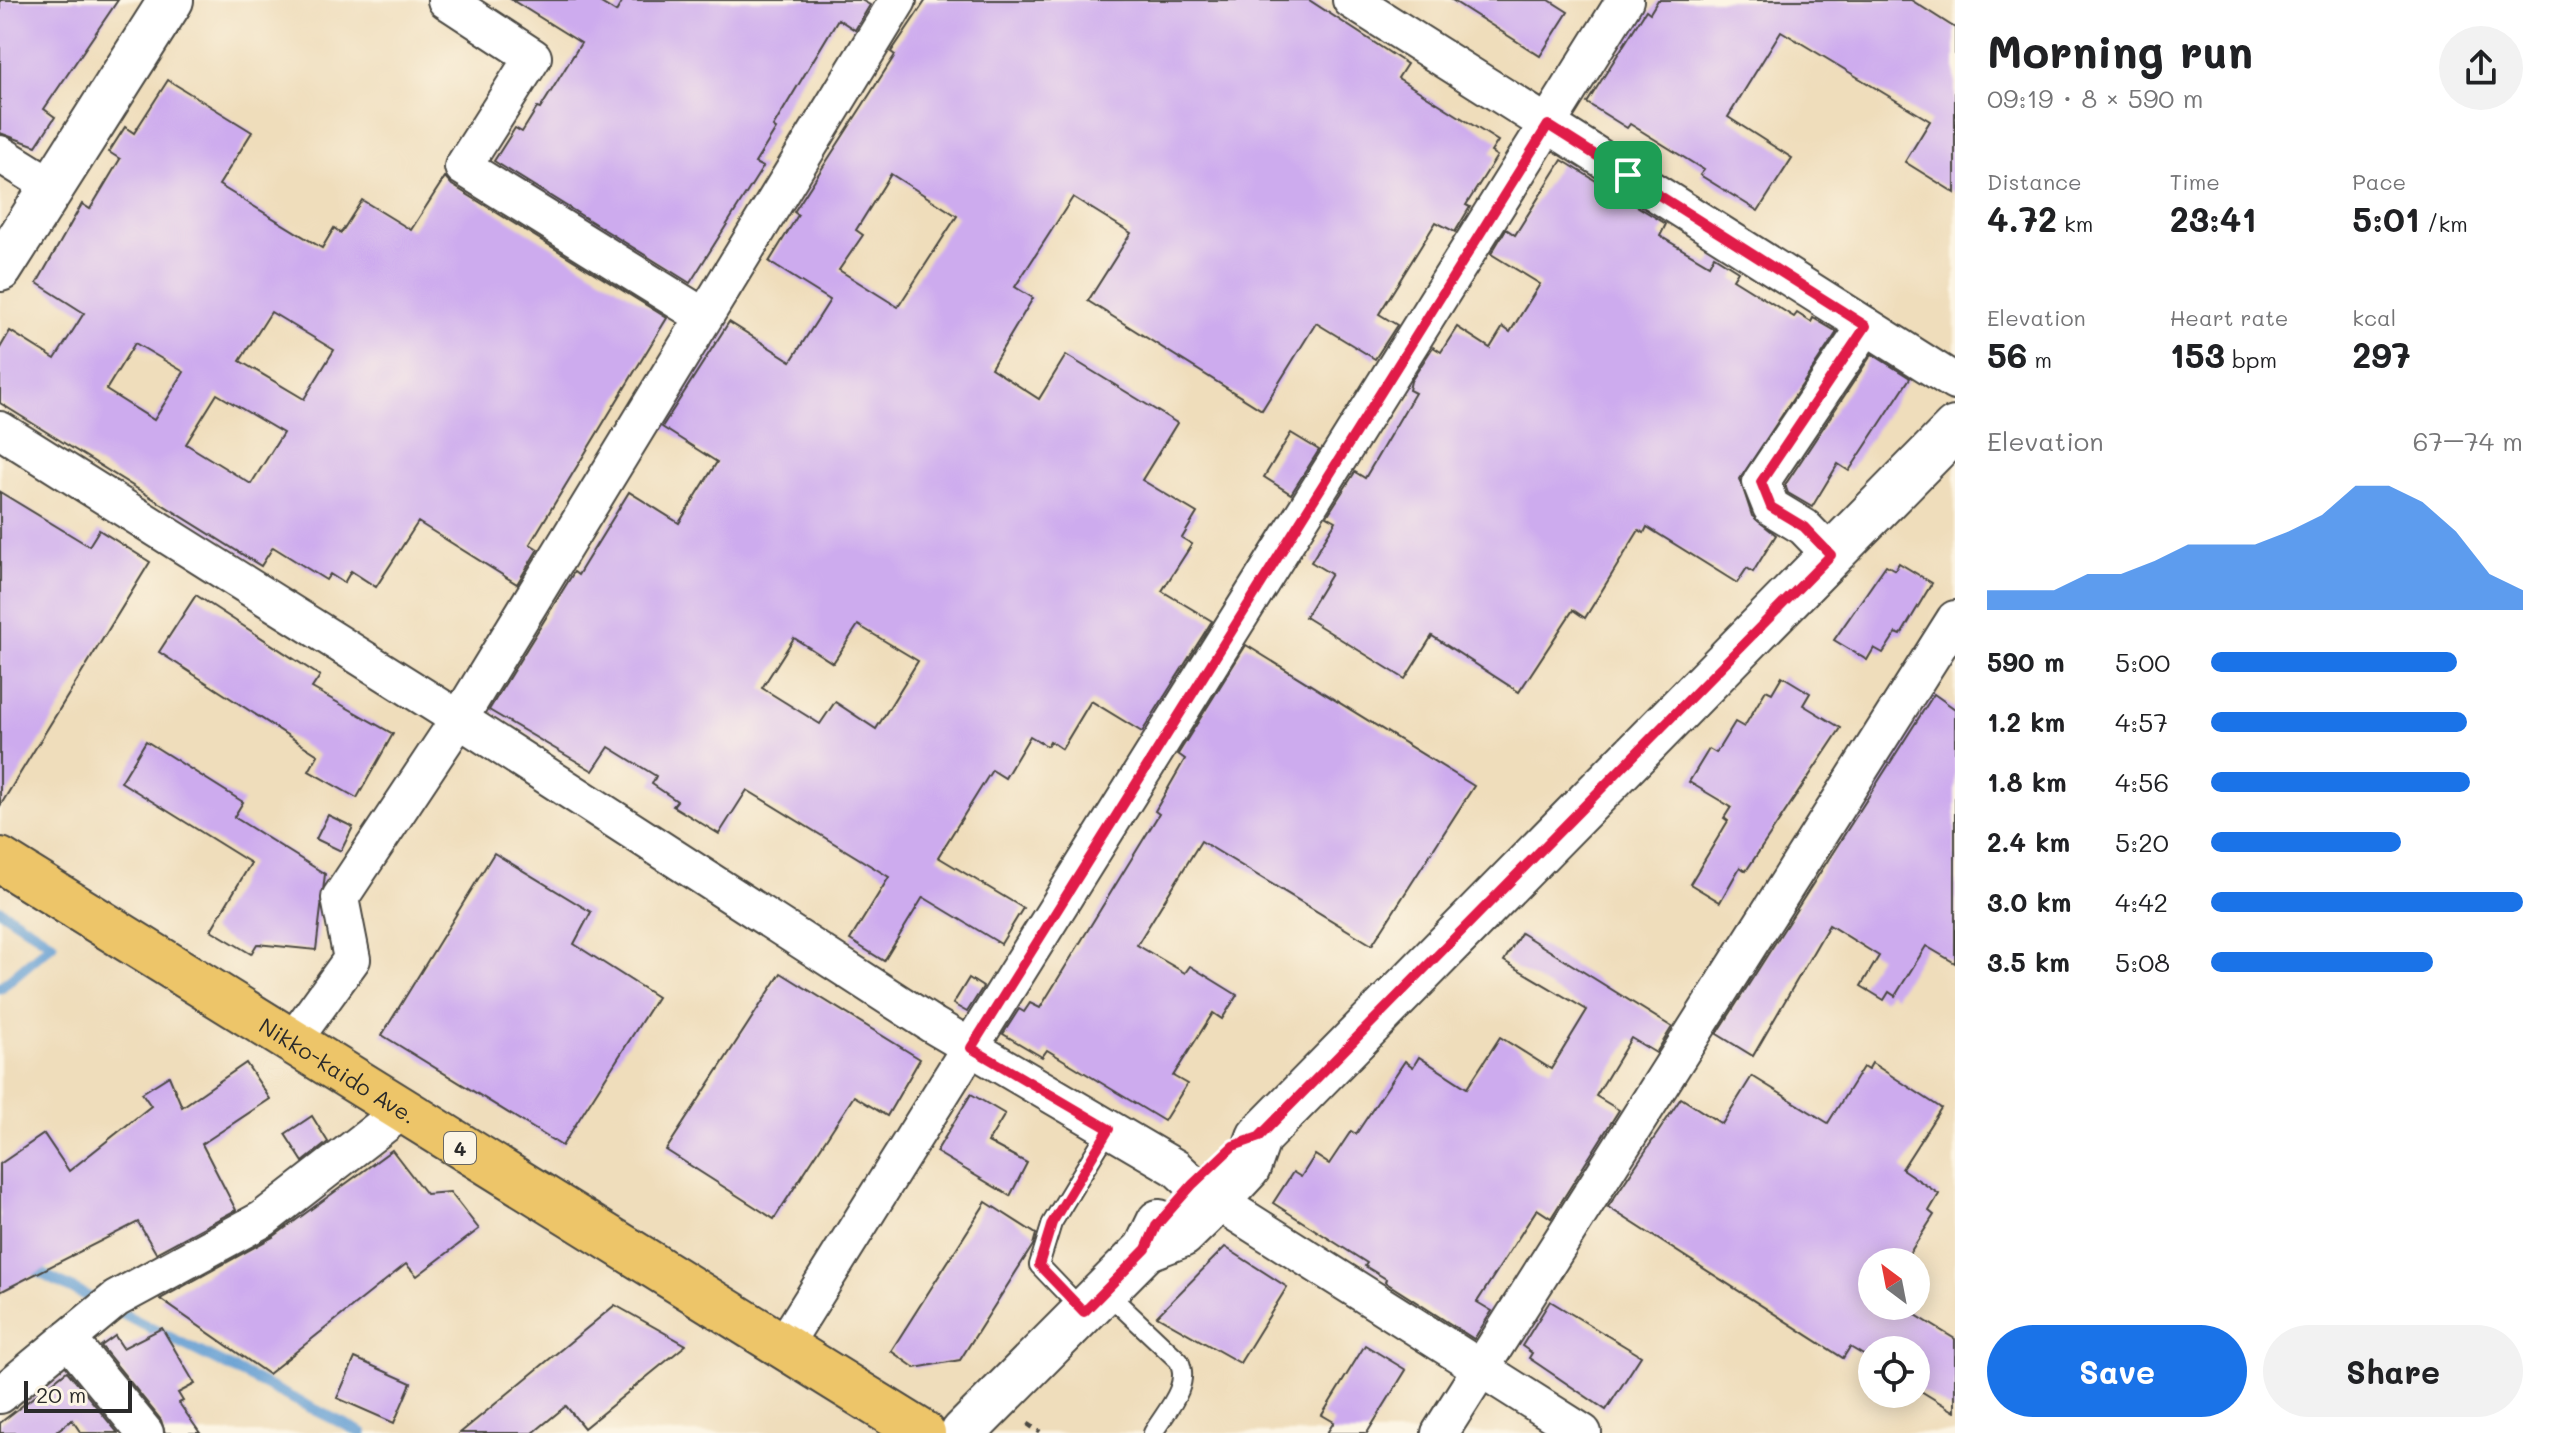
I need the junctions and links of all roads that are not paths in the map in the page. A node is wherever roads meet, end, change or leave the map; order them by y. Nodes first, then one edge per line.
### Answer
1 (171, 0) edge
2 (446, 0) edge
3 (898, 0) edge
4 (1351, 0) edge
5 (1625, 0) edge
6 (1548, 125) junction
7 (0, 154) edge
8 (53, 187) junction
9 (0, 269) edge
10 (703, 316) junction
11 (1866, 326) junction
12 (1955, 382) edge
13 (1955, 429) edge
14 (0, 430) edge
15 (1831, 555) junction
16 (1955, 619) edge
17 (459, 719) junction
18 (0, 860) edge
19 (292, 1042) junction
20 (971, 1048) junction
21 (402, 1111) junction
22 (1109, 1129) junction
23 (1205, 1193) junction
24 (1094, 1301) junction
25 (68, 1339) junction
26 (782, 1348) junction
27 (1480, 1370) junction
28 (0, 1395) edge
29 (145, 1433) edge
30 (923, 1433) edge
31 (963, 1433) edge
32 (1153, 1433) edge
33 (1440, 1433) edge
34 (1583, 1433) edge

1 - 8 street
2 - 10 street
3 - 10 street
4 - 6 street
5 - 6 street
6 - 11 street
6 - 20 street
7 - 8 street
8 - 9 street
10 - 17 street
11 - 12 street
11 - 15 street
13 - 15 street
14 - 17 street
15 - 23 street
16 - 27 street
17 - 19 street
17 - 20 street
18 - 19 highway, Nikko-kaido Ave. / 4
19 - 21 highway, Nikko-kaido Ave. / 4
20 - 22 street
20 - 26 street
21 - 25 street
21 - 26 highway, Nikko-kaido Ave. / 4
22 - 23 street
22 - 24 lane
23 - 24 street
23 - 27 street
24 - 31 street
24 - 32 lane
25 - 28 street
25 - 29 street
26 - 30 highway, Nikko-kaido Ave. / 4
27 - 33 street
27 - 34 street

